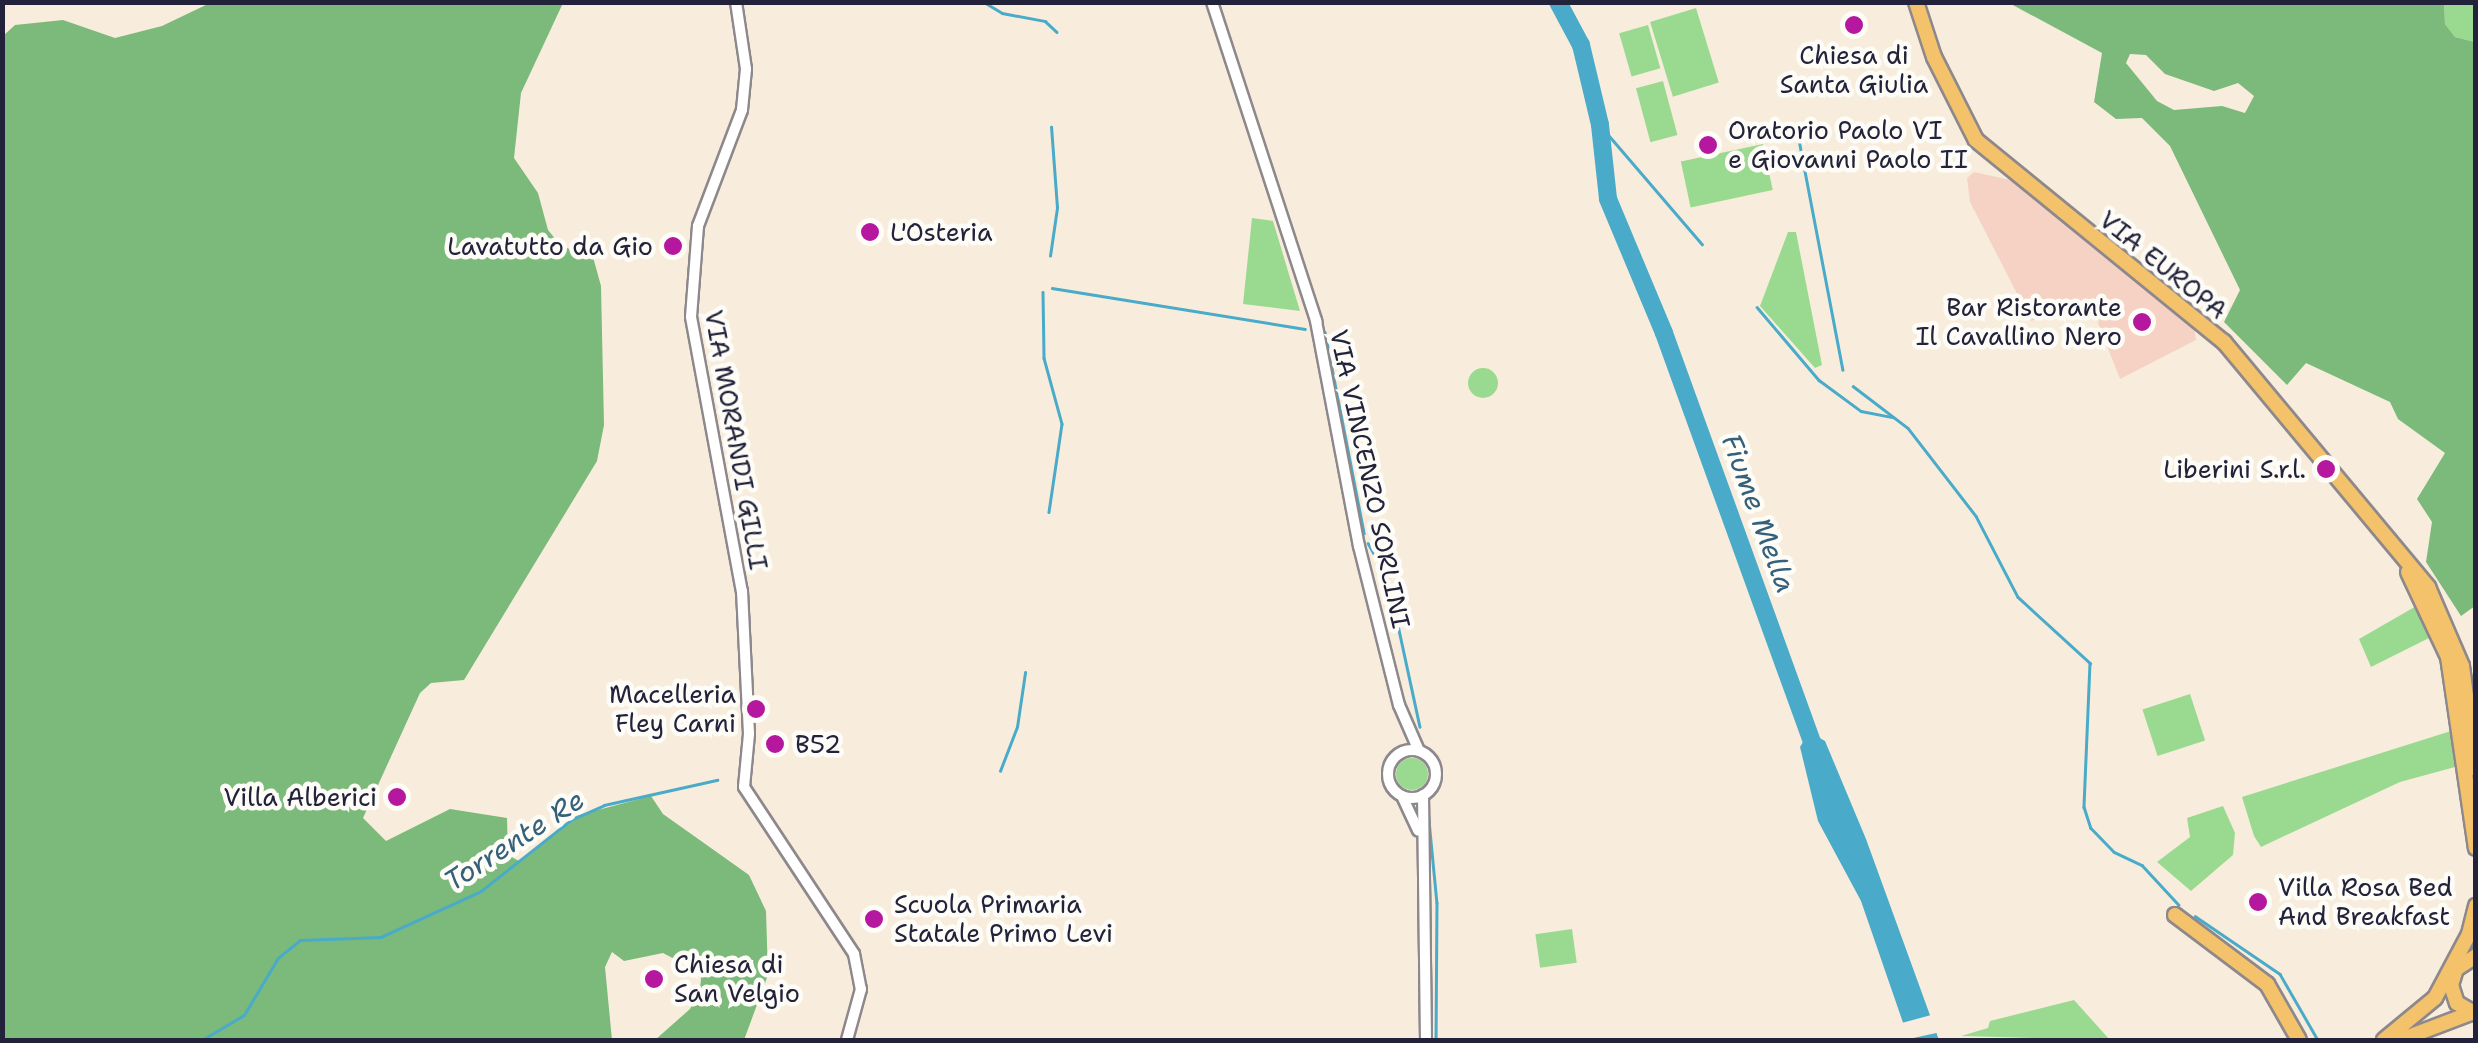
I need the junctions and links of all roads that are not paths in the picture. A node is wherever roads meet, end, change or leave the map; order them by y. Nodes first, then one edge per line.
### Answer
1 (736, 2) edge
2 (1212, 2) edge
3 (1916, 2) edge
4 (2401, 558) junction
5 (1400, 705) junction
6 (2473, 723) edge
7 (1418, 751) junction
8 (1398, 755) junction
9 (2475, 759) edge
10 (1402, 795) junction
11 (1423, 795) junction
12 (1420, 836) junction
13 (2476, 848) edge
14 (2476, 906) edge
15 (2176, 916) dead end
16 (2473, 953) edge
17 (2451, 986) junction
18 (2474, 1014) edge
19 (2416, 1031) junction
20 (847, 1040) edge
21 (1426, 1040) edge
22 (2299, 1040) edge
23 (2384, 1040) edge
24 (2400, 1040) edge

1 - 20 street, VIA MORANDI GILLI
2 - 5 street, VIA VINCENZO SORLINI
3 - 4 main road, VIA EUROPA
4 - 6 main road, VIA EUROPA
4 - 13 main road, VIA EUROPA
5 - 7 street, VIA VINCENZO SORLINI
5 - 8 street, VIA VINCENZO SORLINI
6 - 9 main road, VIA EUROPA
7 - 8 street
7 - 11 street
8 - 10 street
10 - 11 street
10 - 12 street
11 - 12 street
12 - 21 street
14 - 23 main road
15 - 22 main road
16 - 17 main road
17 - 18 main road
17 - 19 main road
18 - 19 main road
19 - 24 main road

